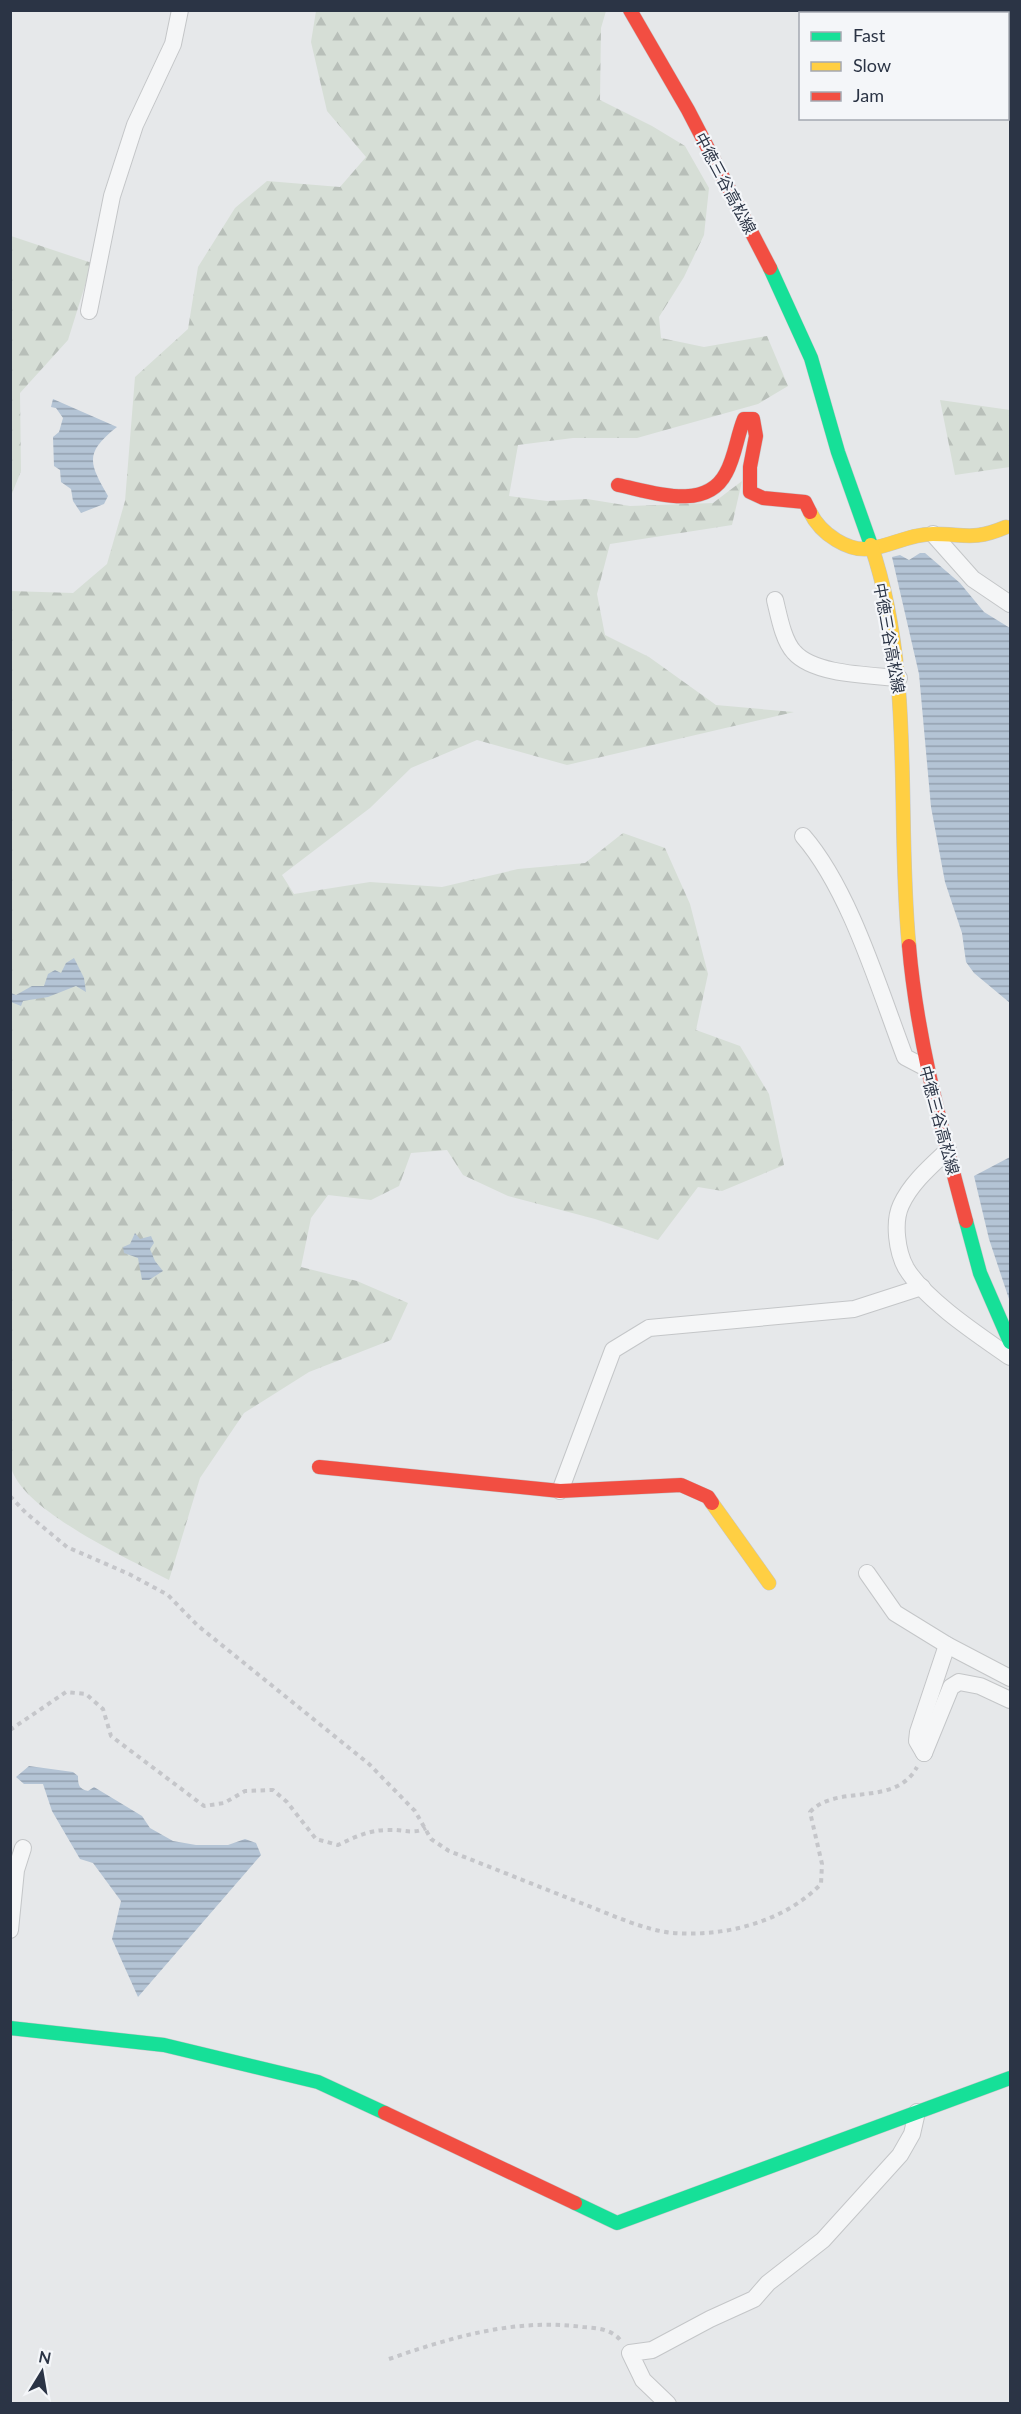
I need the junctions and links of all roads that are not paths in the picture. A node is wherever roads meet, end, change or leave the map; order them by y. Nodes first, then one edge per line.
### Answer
1 (180, 10) edge
2 (630, 10) edge
3 (89, 310) dead end
4 (618, 485) dead end
5 (1006, 528) dead end
6 (933, 534) junction
7 (872, 549) junction
8 (775, 600) dead end
9 (1011, 604) edge
10 (900, 678) junction
11 (803, 836) dead end
12 (926, 1068) junction
13 (948, 1150) junction
14 (922, 1287) junction
15 (1011, 1342) edge
16 (1011, 1357) edge
17 (319, 1467) dead end
18 (560, 1491) junction
19 (867, 1573) dead end
20 (769, 1583) dead end
21 (947, 1645) junction
22 (1011, 1678) edge
23 (1011, 1700) edge
24 (23, 1848) dead end
25 (10, 1930) edge
26 (10, 2028) edge
27 (1011, 2078) edge
28 (917, 2112) junction
29 (668, 2403) edge

1 - 3 street
2 - 7 street, 中徳三谷高松線
4 - 7 street
5 - 6 street
6 - 7 street
6 - 9 street
7 - 10 street, 中徳三谷高松線
8 - 10 street
10 - 12 street, 中徳三谷高松線
11 - 12 street
12 - 13 street, 中徳三谷高松線
13 - 14 street
13 - 15 street, 中徳三谷高松線
14 - 16 street
14 - 18 street
17 - 18 street
18 - 20 street
19 - 21 street
21 - 22 street
21 - 23 street
24 - 25 street
26 - 28 street
27 - 28 street
28 - 29 street

